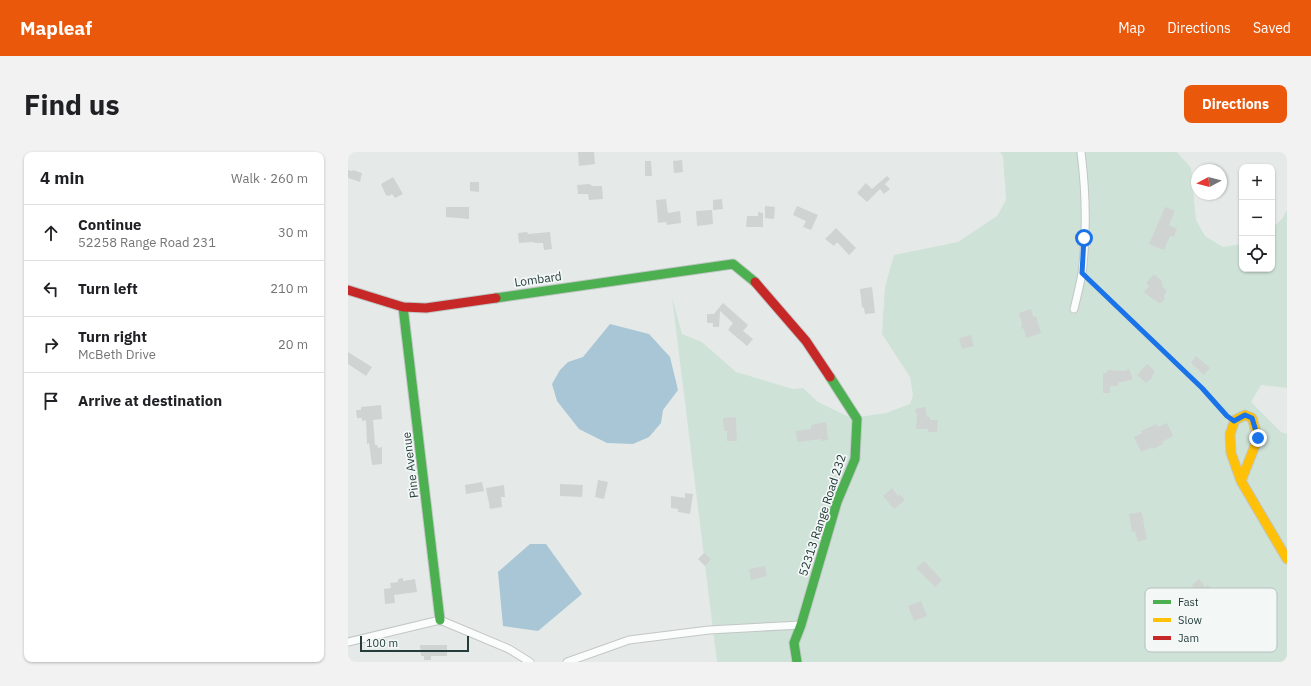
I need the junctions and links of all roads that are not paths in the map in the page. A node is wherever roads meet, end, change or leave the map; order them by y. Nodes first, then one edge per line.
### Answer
1 (1081, 152) edge
2 (733, 264) joint
3 (348, 290) edge
4 (403, 307) junction
5 (1074, 310) dead end
6 (1241, 481) junction
7 (1287, 559) edge
8 (440, 620) junction
9 (801, 625) junction
10 (348, 642) edge
11 (530, 662) edge
12 (567, 662) edge
13 (796, 662) edge

1 - 5 street
2 - 4 street, Lombard
2 - 9 street, 52313 Range Road 232
3 - 4 street, Lombard
4 - 8 street, Pine Avenue
6 - 6 street
6 - 7 street
8 - 10 street
8 - 11 street
9 - 12 street
9 - 13 street, 52313 Range Road 232

